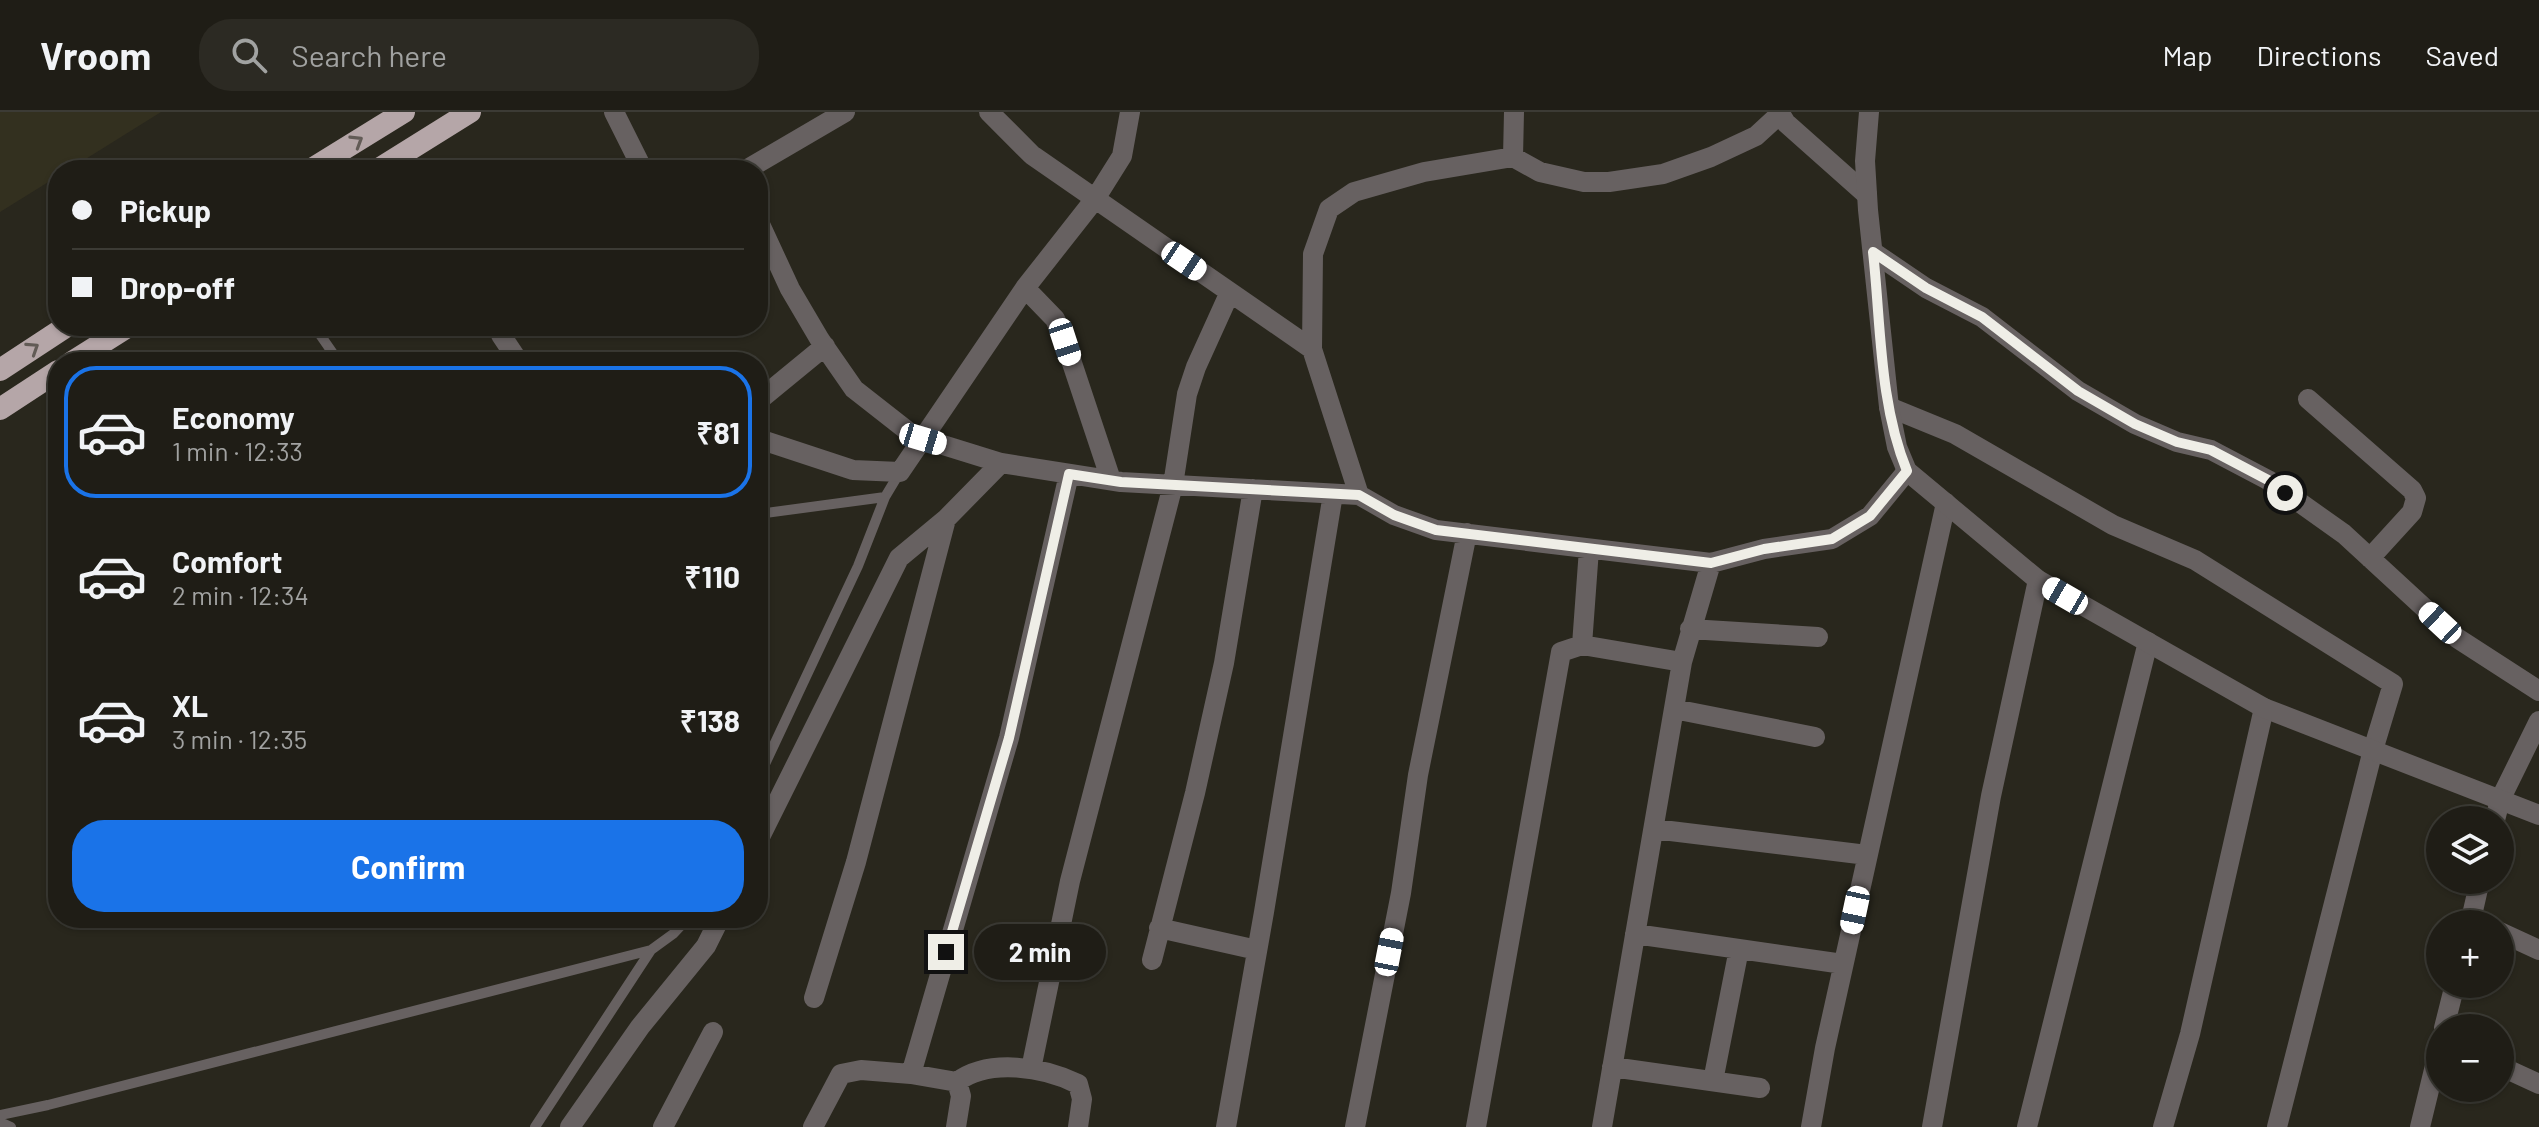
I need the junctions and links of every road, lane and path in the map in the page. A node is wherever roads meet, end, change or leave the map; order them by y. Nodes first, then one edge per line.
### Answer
1 (404, 112) edge
2 (470, 112) edge
3 (614, 112) edge
4 (845, 112) edge
5 (989, 112) edge
6 (1130, 112) edge
7 (1514, 112) edge
8 (1869, 112) edge
9 (1780, 113) edge
10 (1513, 157) junction
11 (326, 160) edge
12 (393, 160) edge
13 (638, 160) edge
14 (763, 160) edge
15 (1867, 195) junction
16 (1095, 199) junction
17 (768, 242) edge
18 (1873, 252) junction
19 (1025, 288) junction
20 (1230, 292) junction
21 (52, 336) edge
22 (113, 336) edge
23 (825, 346) junction
24 (1312, 349) junction
25 (88, 352) edge
26 (0, 370) edge
27 (48, 378) edge
28 (768, 393) edge
29 (2308, 399) dead end
30 (1889, 407) junction
31 (0, 409) edge
32 (923, 439) junction
33 (768, 442) edge
34 (1001, 463) junction
35 (1907, 471) junction
36 (900, 472) junction
37 (1069, 474) junction
38 (1111, 480) junction
39 (1173, 485) junction
40 (1253, 489) junction
41 (1333, 494) junction
42 (1359, 495) junction
43 (885, 497) junction
44 (1946, 503) junction
45 (768, 513) edge
46 (946, 519) junction
47 (1467, 533) junction
48 (1589, 549) junction
49 (2370, 558) junction
50 (1711, 563) junction
51 (2038, 580) junction
52 (1690, 629) junction
53 (1818, 637) dead end
54 (2148, 642) junction
55 (1582, 645) junction
56 (1682, 662) junction
57 (2539, 691) edge
58 (2264, 708) junction
59 (1674, 709) junction
60 (2539, 721) edge
61 (1815, 737) dead end
62 (2373, 750) junction
63 (768, 758) edge
64 (2490, 806) edge
65 (2500, 806) edge
66 (2514, 812) edge
67 (2539, 815) edge
68 (768, 821) edge
69 (1654, 829) junction
70 (1867, 855) junction
71 (679, 928) edge
72 (715, 928) edge
73 (1159, 928) junction
74 (1635, 934) junction
75 (2514, 938) edge
76 (1739, 949) junction
77 (651, 950) junction
78 (1257, 950) junction
79 (2539, 950) edge
80 (1152, 960) dead end
81 (1843, 964) junction
82 (814, 998) dead end
83 (713, 1032) dead end
84 (1612, 1067) junction
85 (1031, 1069) junction
86 (2514, 1072) edge
87 (911, 1074) junction
88 (1713, 1081) junction
89 (957, 1082) junction
90 (2539, 1084) edge
91 (1760, 1088) dead end
92 (2426, 1102) edge
93 (0, 1115) edge
94 (0, 1122) edge
95 (11, 1127) edge
96 (535, 1127) edge
97 (570, 1127) edge
98 (663, 1127) edge
99 (813, 1127) edge
100 (956, 1127) edge
101 (1078, 1127) edge
102 (1226, 1127) edge
103 (1355, 1127) edge
104 (1476, 1127) edge
105 (1602, 1127) edge
106 (1811, 1127) edge
107 (1932, 1127) edge
108 (2027, 1127) edge
109 (2163, 1127) edge
110 (2277, 1127) edge
111 (2420, 1127) edge

11 -> 1 highway
2 - 12 highway
3 - 13 street
4 - 14 street
5 - 16 street
6 - 16 street
7 - 10 street
8 - 15 street
9 - 10 street
9 - 15 street
10 - 24 street
15 - 18 street
16 - 19 street
16 - 20 street
17 - 23 street
18 - 30 street
18 - 49 street
19 - 32 street
19 - 38 street
20 - 24 street
20 - 39 street
26 -> 21 highway
22 - 25 highway
23 - 28 street
23 - 32 street
24 - 42 street
27 - 31 highway
29 - 49 street
30 - 35 street
30 - 62 street
32 - 34 street
32 - 36 street
33 - 36 street
34 - 37 street
34 - 46 street
35 - 44 street
35 - 50 street
36 - 43 lane
37 - 38 street
37 - 87 street
38 - 39 street
39 - 40 street
39 - 85 street
40 - 41 street
40 - 73 street
41 - 42 street
41 - 78 street
42 - 47 street
43 - 45 lane
43 - 63 lane
44 - 51 street
44 - 70 street
46 - 68 street
46 - 82 street
47 - 48 street
47 - 103 street
48 - 50 street
48 - 55 street
49 - 57 street
50 - 52 street
51 - 54 street
51 - 107 street
52 - 53 street
52 - 56 street
54 - 58 street
54 - 108 street
55 - 56 street
55 - 104 street
56 - 59 street
58 - 62 street
58 - 109 street
59 - 61 street
59 - 69 street
60 - 65 street
62 - 64 street
62 - 110 street
66 - 67 street
69 - 70 street
69 - 74 street
70 - 81 street
71 - 77 lane
72 - 97 street
73 - 78 street
73 - 80 street
74 - 76 street
74 - 84 street
75 - 79 street
76 - 81 street
76 - 88 street
77 - 93 lane
77 - 96 lane
78 - 102 street
81 - 106 street
83 - 98 street
84 - 88 street
84 - 105 street
85 - 89 street
85 - 101 street
86 - 90 street
87 - 89 street
87 - 99 street
88 - 91 street
89 - 100 street
92 - 111 street
94 - 95 lane

